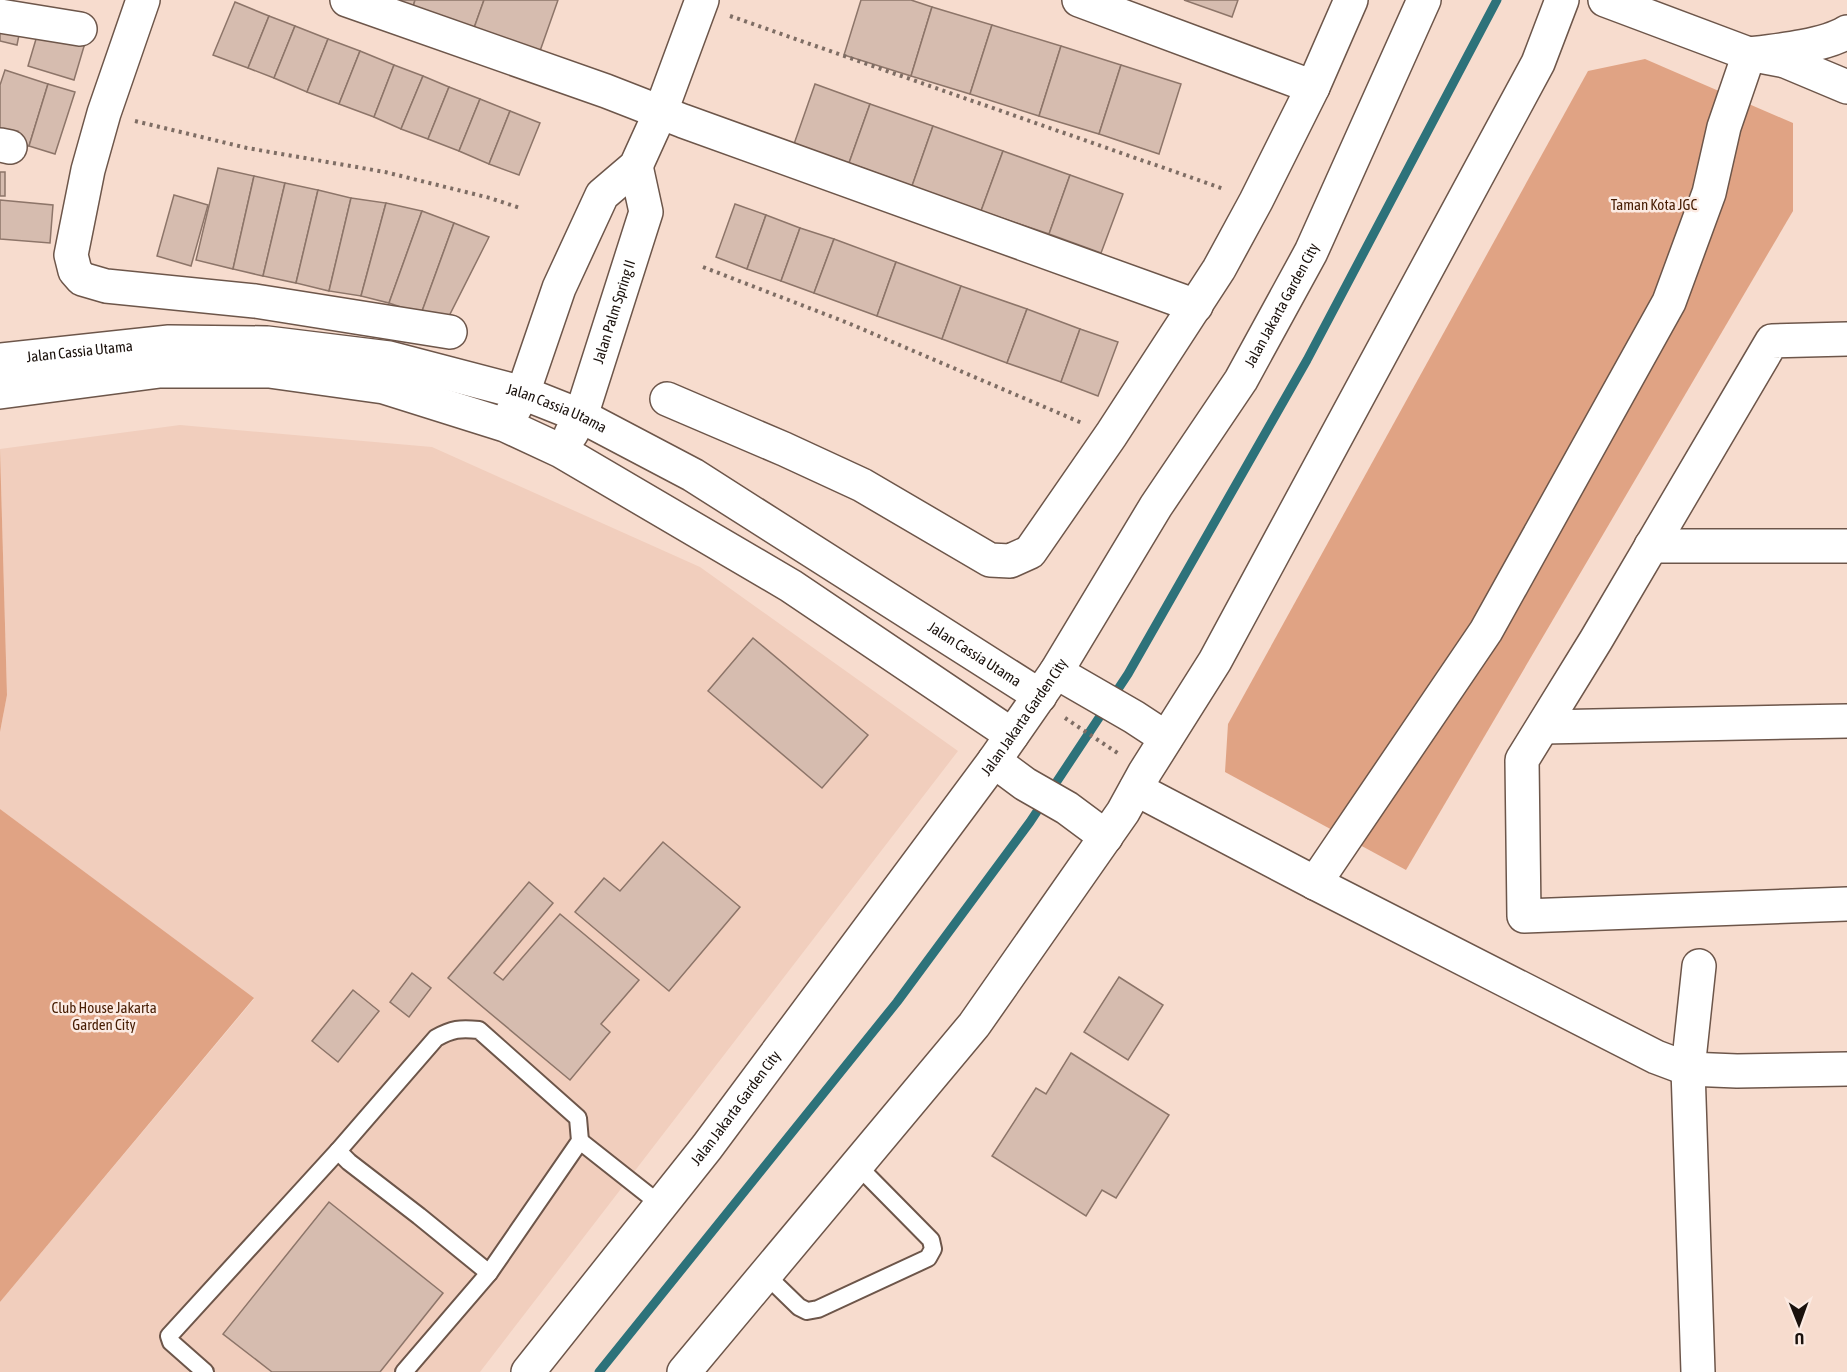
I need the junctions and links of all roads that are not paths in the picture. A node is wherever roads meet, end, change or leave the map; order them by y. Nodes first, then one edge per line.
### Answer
1 (143, 0) edge
2 (347, 0) edge
3 (1079, 0) edge
4 (1351, 0) edge
5 (1424, 0) edge
6 (1562, 0) edge
7 (1605, 0) edge
8 (701, 3) edge
9 (0, 16) edge
10 (80, 29) dead end
11 (1847, 32) edge
12 (1749, 54) junction
13 (1313, 87) junction
14 (1847, 87) edge
15 (661, 111) junction
16 (636, 166) junction
17 (1196, 306) junction
18 (450, 332) dead end
19 (1847, 339) edge
20 (0, 360) edge
21 (0, 392) edge
22 (522, 393) junction
23 (667, 399) dead end
24 (581, 416) junction
25 (505, 425) junction
26 (561, 452) junction
27 (1651, 546) junction
28 (1847, 546) edge
29 (1052, 694) junction
30 (1847, 721) edge
31 (1544, 727) junction
32 (1166, 738) junction
33 (1003, 748) junction
34 (1136, 789) junction
35 (1106, 837) junction
36 (1315, 883) junction
37 (1847, 904) edge
38 (1699, 966) dead end
39 (1688, 1069) junction
40 (1847, 1069) edge
41 (580, 1141) junction
42 (338, 1150) junction
43 (857, 1165) junction
44 (661, 1205) junction
45 (489, 1273) junction
46 (766, 1275) junction
47 (205, 1372) edge
48 (404, 1372) edge
49 (528, 1372) edge
50 (684, 1372) edge
51 (1698, 1372) edge

1 - 18 street
2 - 15 street
3 - 13 street
4 - 13 street
5 - 29 street, Jalan Jakarta Garden City
6 - 32 street
7 - 12 street
8 - 15 street
9 - 10 street
11 - 12 street
12 - 14 street
12 - 36 street
13 - 17 street
15 - 16 street
15 - 17 street
16 - 22 street
16 - 24 street, Jalan Palm Spring II
17 - 23 street
19 - 27 street
20 - 22 street, Jalan Cassia Utama
21 - 25 street, Jalan Cassia Utama
22 - 24 street, Jalan Cassia Utama
22 - 25 street
24 - 26 street, Jalan Palm Spring II
24 - 29 street, Jalan Cassia Utama
25 - 26 street, Jalan Cassia Utama
26 - 33 street, Jalan Cassia Utama
27 - 28 street
27 - 31 street
29 - 32 street, Jalan Cassia Utama
29 - 33 street, Jalan Jakarta Garden City
30 - 31 street
31 - 37 street
32 - 34 street
33 - 35 street, Jalan Cassia Utama
33 - 44 street, Jalan Jakarta Garden City
34 - 35 street
34 - 36 street
35 - 43 street
36 - 39 street
38 - 39 street
39 - 40 street
39 - 51 street
41 - 42 lane
41 - 44 lane
41 - 45 lane
42 - 45 lane
42 - 47 lane
43 - 46 street
43 - 46 lane
44 - 49 street, Jalan Jakarta Garden City
45 - 48 lane
46 - 50 street

